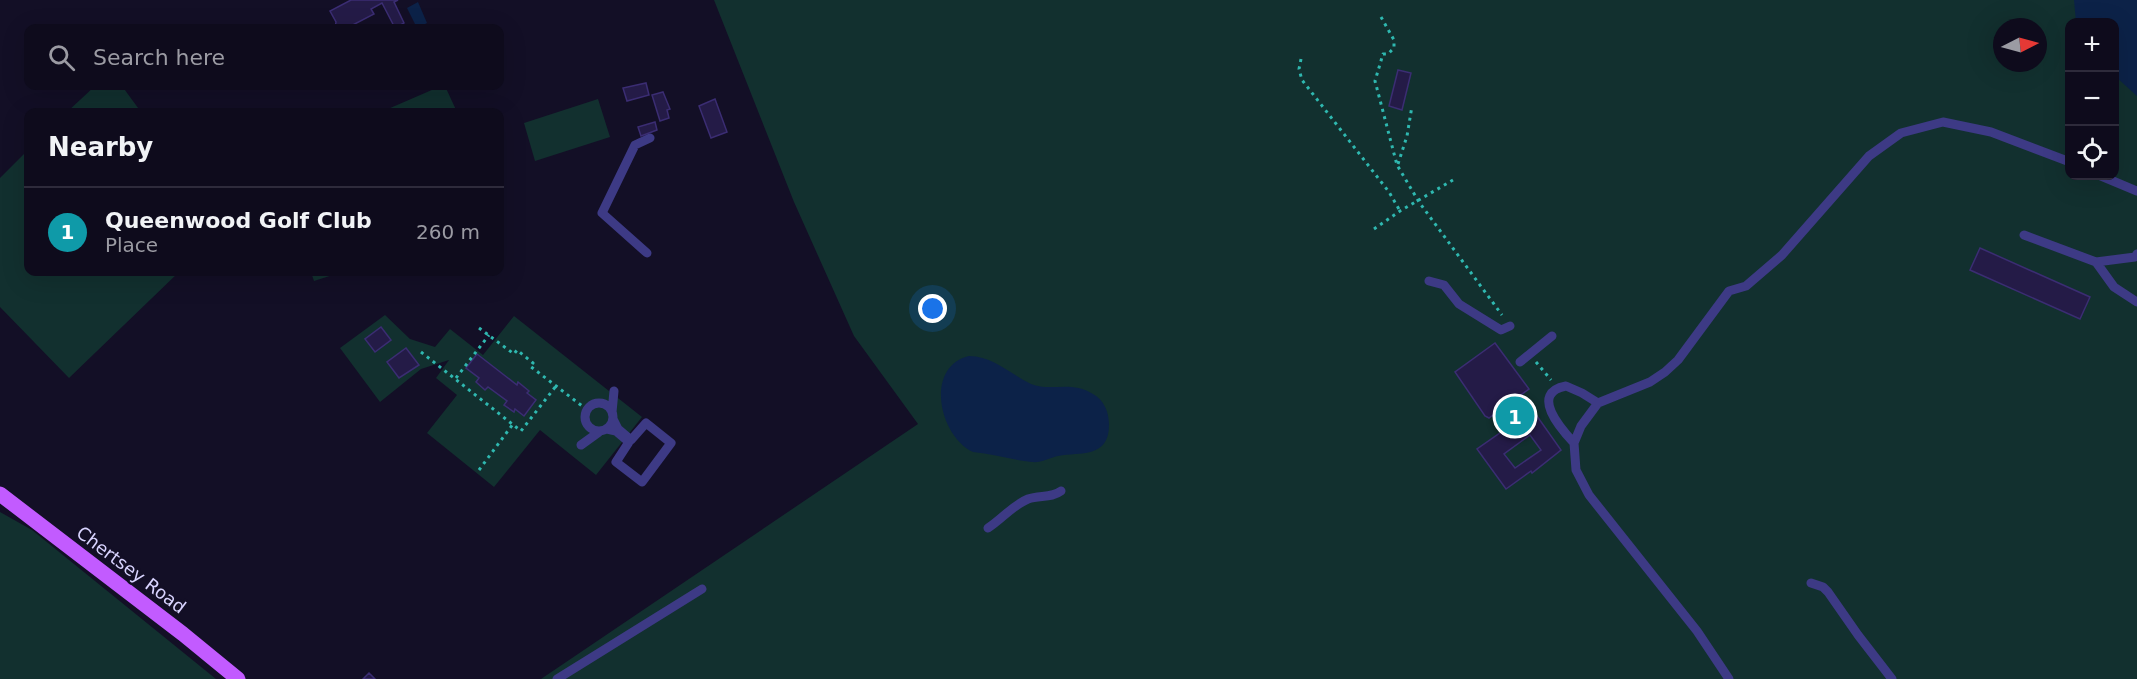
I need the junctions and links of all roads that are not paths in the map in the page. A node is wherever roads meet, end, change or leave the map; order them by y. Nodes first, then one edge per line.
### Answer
1 (650, 138) dead end
2 (2065, 160) edge
3 (2111, 180) edge
4 (2137, 191) edge
5 (2024, 236) dead end
6 (648, 253) dead end
7 (2137, 254) edge
8 (2096, 262) junction
9 (1428, 281) dead end
10 (2137, 302) edge
11 (1510, 326) road end
12 (1552, 336) dead end
13 (1520, 362) dead end
14 (614, 391) dead end
15 (1599, 403) junction
16 (613, 416) junction
17 (603, 431) junction
18 (1574, 443) junction
19 (581, 445) dead end
20 (1061, 491) dead end
21 (0, 494) edge
22 (988, 528) dead end
23 (1811, 583) dead end
24 (702, 589) dead end
25 (238, 679) edge
26 (557, 679) edge
27 (1729, 679) edge
28 (1892, 679) edge

1 - 6 lane
2 - 15 lane
3 - 4 lane
5 - 8 lane
7 - 8 lane
8 - 10 lane
9 - 11 lane
12 - 13 lane
14 - 16 lane
15 - 18 lane
15 - 18 lane
16 - 17 lane
16 - 17 lane
16 - 17 lane
17 - 19 lane
18 - 27 lane
20 - 22 lane
21 - 25 main road, Chertsey Road
23 - 28 lane
24 - 26 lane

